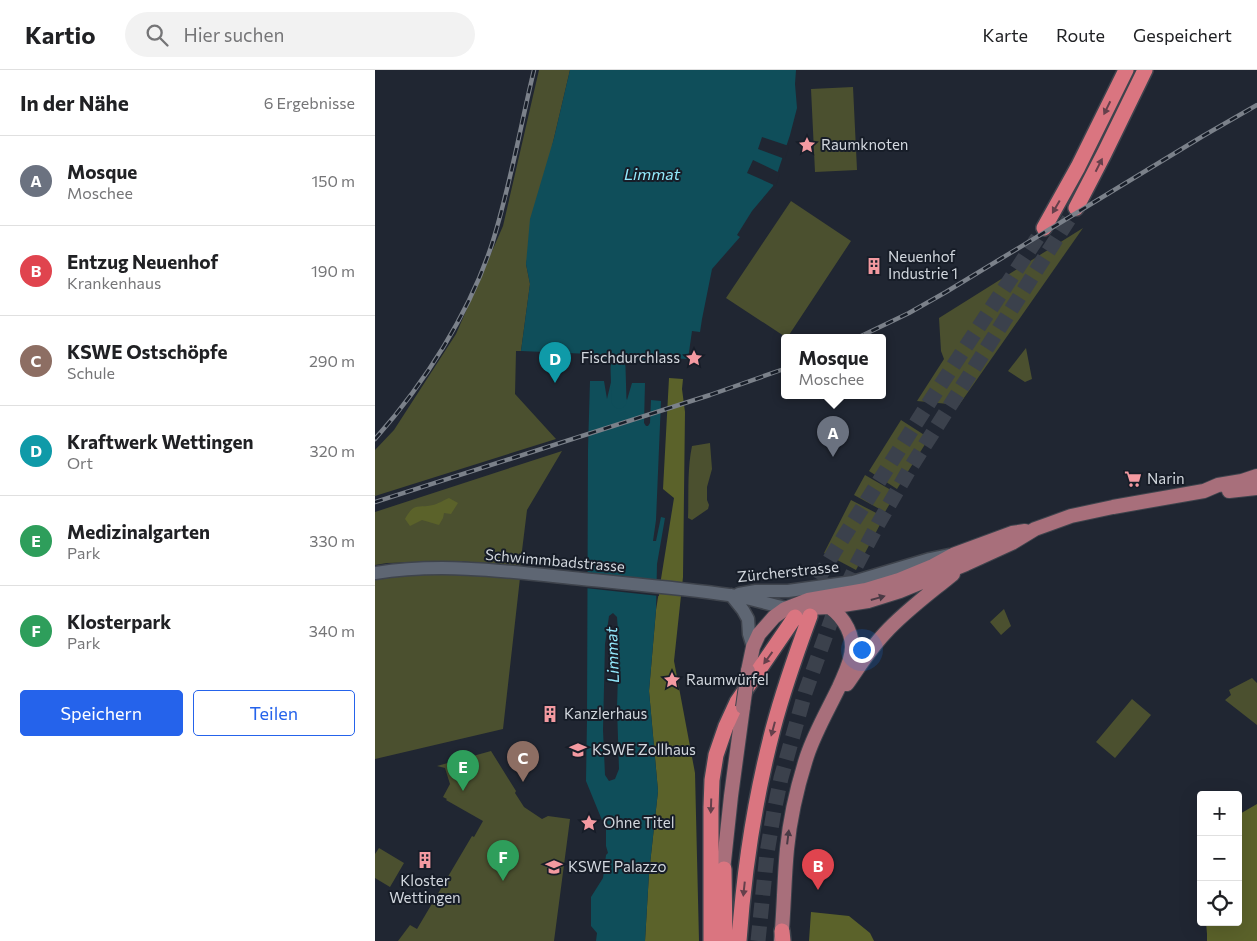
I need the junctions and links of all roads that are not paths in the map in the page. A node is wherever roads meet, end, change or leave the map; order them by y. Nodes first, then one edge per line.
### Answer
1 (1125, 70) edge
2 (1145, 70) edge
3 (1076, 208) tunnel mouth
4 (1044, 228) tunnel mouth
5 (1257, 476) edge
6 (1257, 488) edge
7 (1204, 491) junction
8 (1035, 529) junction
9 (955, 554) junction
10 (966, 564) junction
11 (375, 573) edge
12 (789, 591) junction
13 (731, 595) junction
14 (816, 599) junction
15 (830, 607) junction
16 (798, 614) junction
17 (753, 647) junction
18 (827, 711) junction
19 (724, 869) junction
20 (782, 938) edge
21 (711, 941) edge
22 (718, 941) edge
23 (725, 941) edge
24 (739, 941) edge

1 -> 4 highway
3 -> 2 highway
5 - 7 main road, Zürcherstrasse
6 - 7 main road, Zürcherstrasse
7 - 8 main road, Zürcherstrasse
8 - 9 main road, Zürcherstrasse
8 - 10 main road, Zürcherstrasse
9 - 12 main road, Zürcherstrasse
9 - 14 main road, Zürcherstrasse
15 -> 10 main road, Zürcherstrasse
10 - 18 main road
11 - 13 main road, Schwimmbadstrasse
12 - 13 main road, Zürcherstrasse
12 - 14 main road
13 - 16 main road, Zürcherstrasse
13 - 17 main road
14 - 15 main road
14 - 16 main road, Zürcherstrasse
15 - 16 main road, Zürcherstrasse
15 - 18 main road
16 - 17 main road, Zürcherstrasse
16 -> 21 highway
16 -> 24 highway
17 - 19 main road, Zürcherstrasse, bridge
20 -> 18 main road
19 - 22 main road, Zürcherstrasse
19 - 23 highway

